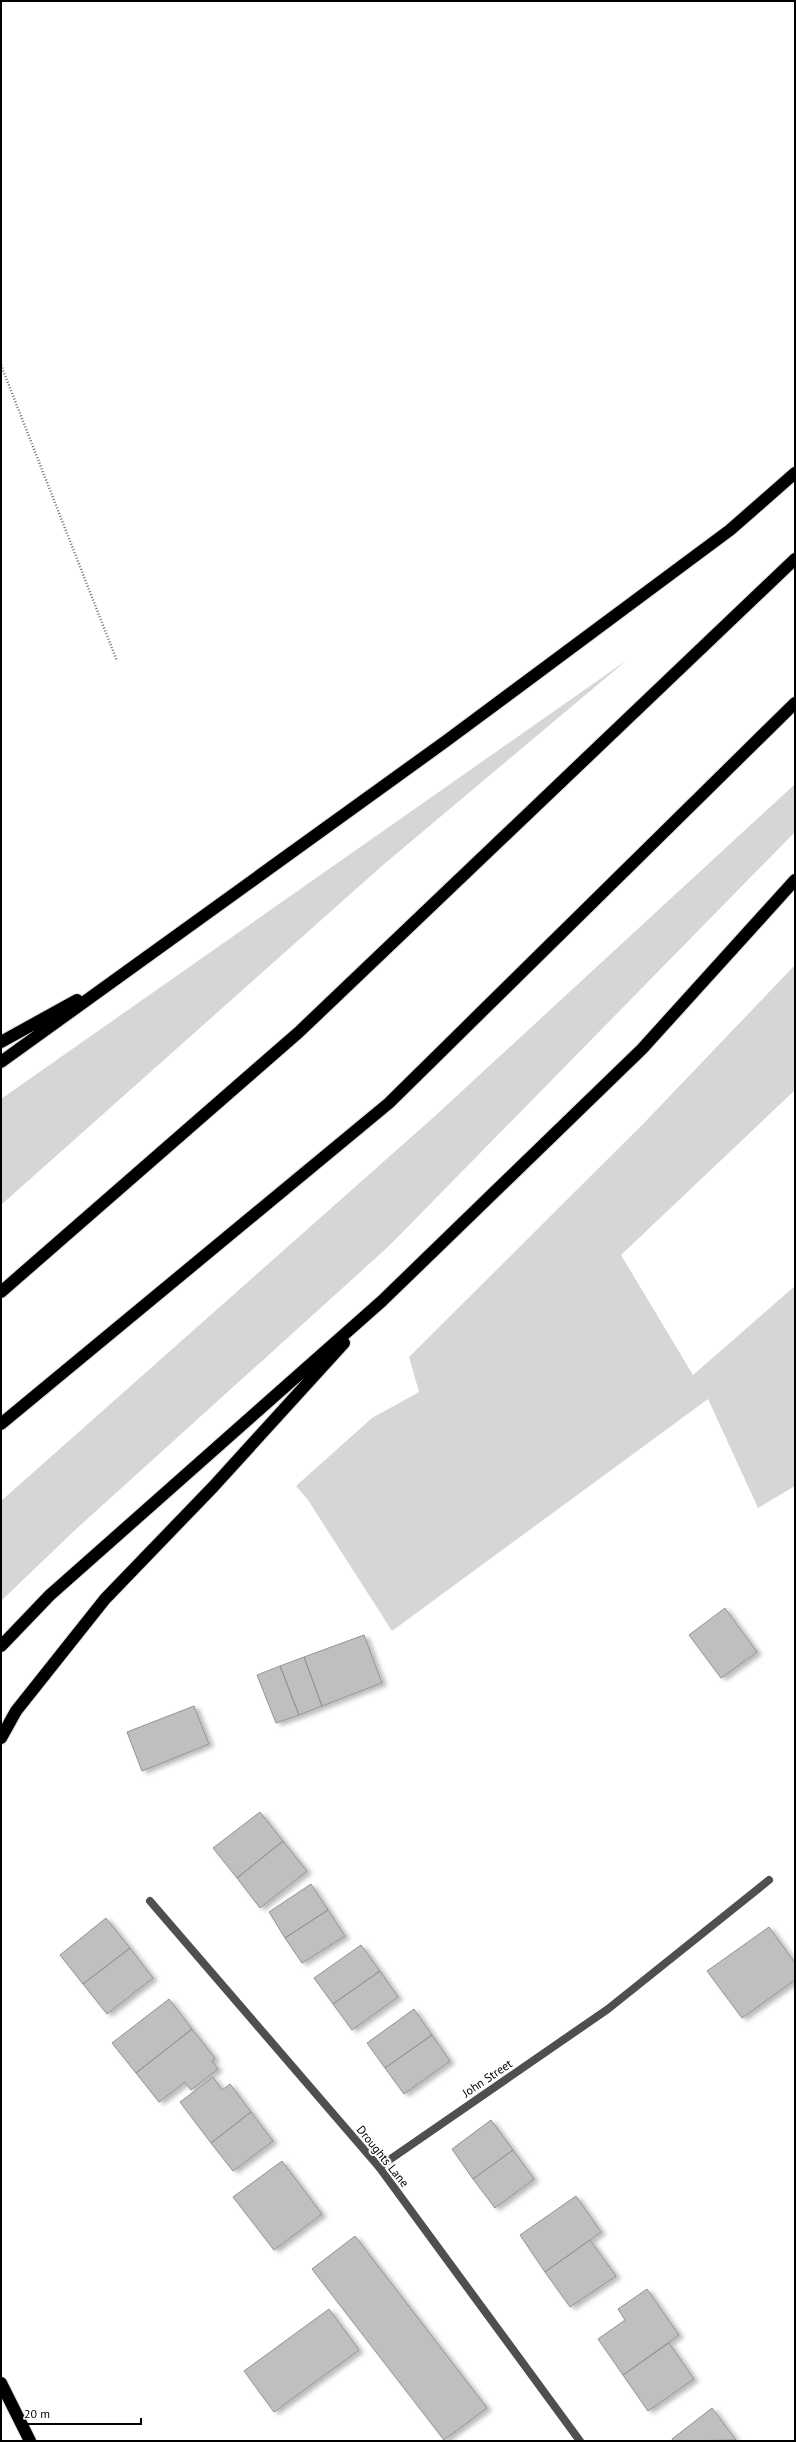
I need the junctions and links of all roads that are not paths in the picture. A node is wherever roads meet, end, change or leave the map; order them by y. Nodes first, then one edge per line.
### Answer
1 (795, 473) edge
2 (795, 559) edge
3 (795, 703) edge
4 (795, 880) edge
5 (128, 971) junction
6 (1, 1042) edge
7 (1, 1062) edge
8 (1, 1292) edge
9 (382, 1301) junction
10 (1, 1424) edge
11 (1, 1646) edge
12 (1, 1738) edge
13 (769, 1880) dead end
14 (150, 1901) dead end
15 (379, 2167) junction
16 (1, 2383) edge
17 (30, 2441) edge
18 (580, 2441) edge

1 - 5 highway
2 - 8 highway
3 - 10 highway
4 - 9 highway
5 - 6 highway
5 - 7 highway
9 - 11 highway
9 - 12 highway
13 - 15 street, John Street
14 - 15 street, Droughts Lane
15 - 18 street, Droughts Lane
16 - 17 highway

